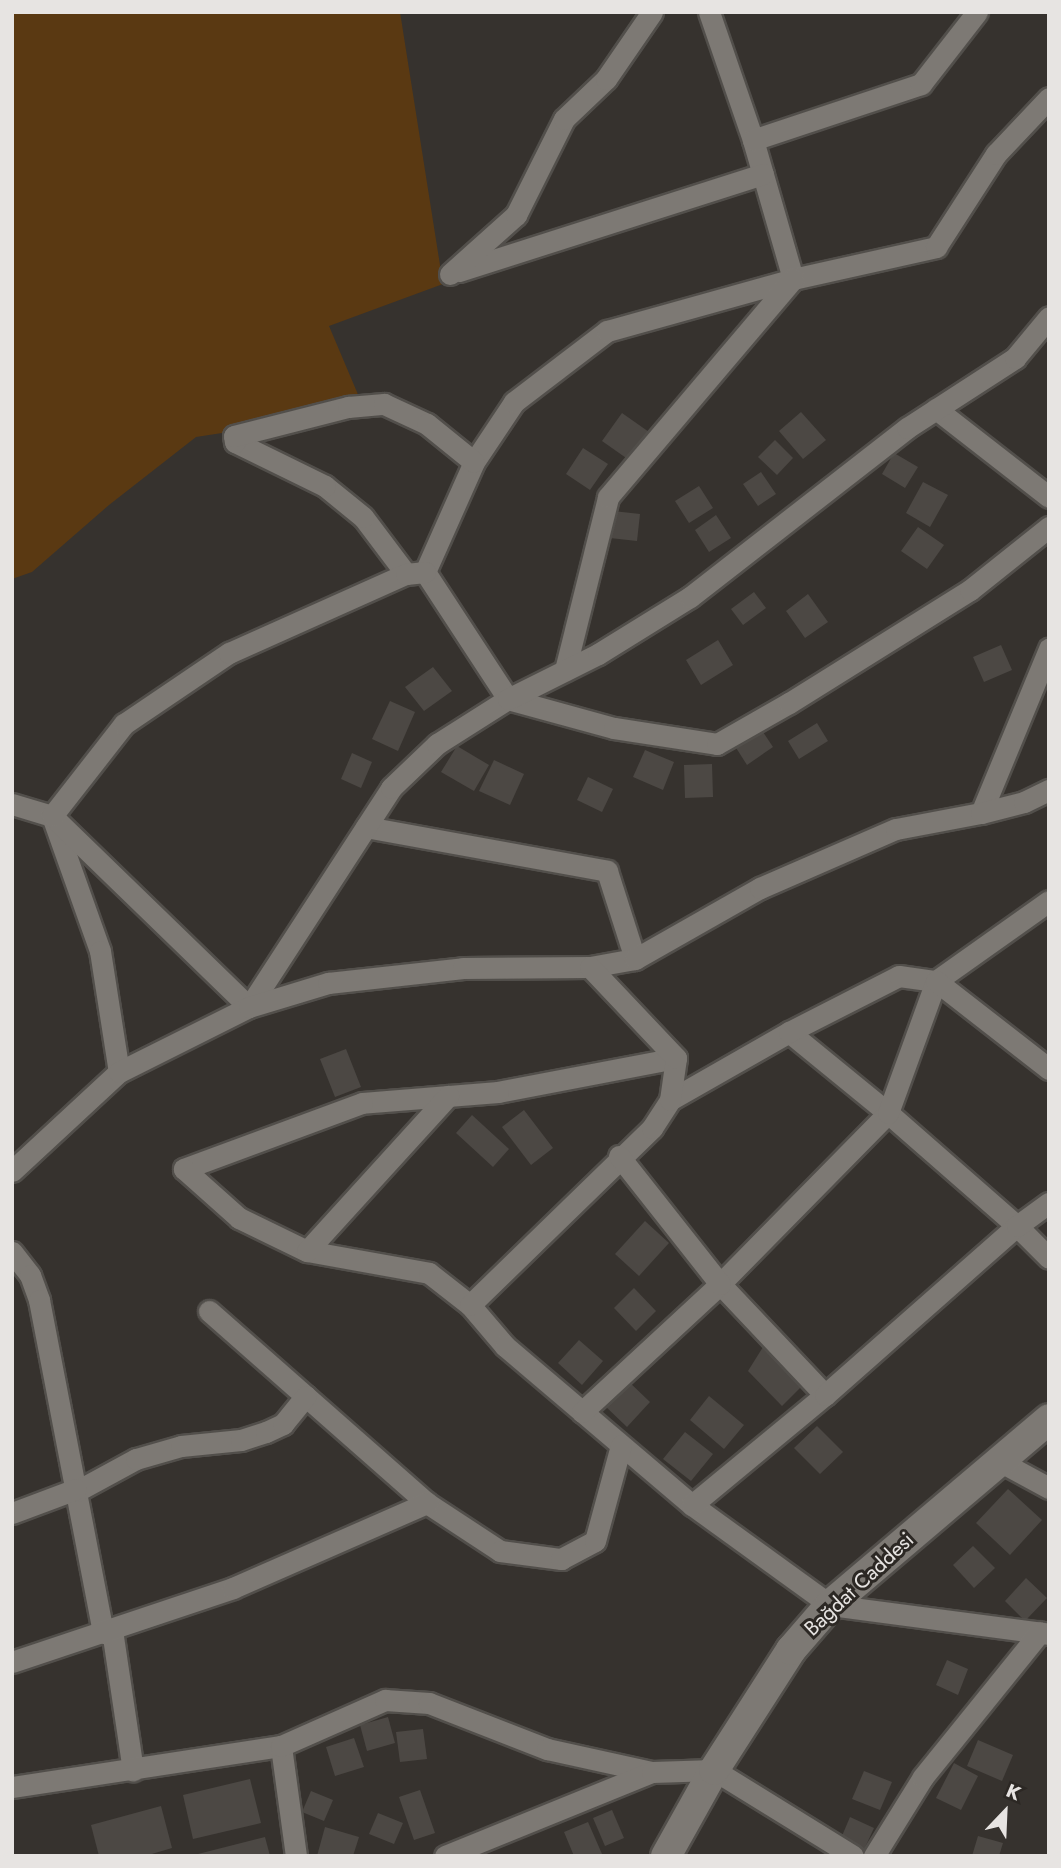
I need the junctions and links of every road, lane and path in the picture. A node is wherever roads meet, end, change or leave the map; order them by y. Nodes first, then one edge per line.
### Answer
1 (652, 12) edge
2 (709, 12) edge
3 (977, 12) edge
4 (1049, 98) edge
5 (753, 140) junction
6 (763, 174) junction
7 (793, 279) junction
8 (1049, 317) edge
9 (936, 409) junction
10 (474, 462) junction
11 (1049, 497) edge
12 (1049, 527) edge
13 (415, 573) junction
14 (1049, 649) edge
15 (565, 670) junction
16 (508, 699) junction
17 (1049, 790) edge
18 (12, 804) edge
19 (981, 813) junction
20 (52, 816) junction
21 (366, 827) junction
22 (1049, 901) edge
23 (635, 959) junction
24 (590, 967) junction
25 (936, 981) junction
26 (249, 1007) junction
27 (789, 1032) junction
28 (676, 1058) junction
29 (1049, 1069) edge
30 (119, 1072) junction
31 (447, 1096) junction
32 (670, 1100) junction
33 (888, 1113) junction
34 (619, 1156) junction
35 (12, 1171) edge
36 (1049, 1203) edge
37 (1017, 1226) junction
38 (307, 1251) junction
39 (12, 1252) edge
40 (1049, 1258) edge
41 (720, 1284) junction
42 (470, 1306) junction
43 (209, 1311) dead end
44 (825, 1395) junction
45 (306, 1396) junction
46 (582, 1412) junction
47 (1049, 1419) edge
48 (621, 1445) junction
49 (1001, 1462) junction
50 (1049, 1488) edge
51 (77, 1490) junction
52 (428, 1503) junction
53 (692, 1505) junction
54 (12, 1513) edge
55 (830, 1605) junction
56 (107, 1631) junction
57 (1044, 1633) edge
58 (12, 1662) edge
59 (281, 1746) junction
60 (133, 1770) junction
61 (714, 1770) junction
62 (652, 1772) junction
63 (12, 1787) edge
64 (296, 1856) edge
65 (445, 1856) edge
66 (666, 1856) edge
67 (853, 1856) edge
68 (874, 1856) edge

1 - 6 street
2 - 5 street
3 - 5 street
4 - 7 street
5 - 6 street
6 - 7 street
7 - 10 street
7 - 15 street
8 - 9 street
9 - 11 street
9 - 15 street
10 - 13 street
10 - 13 street
12 - 16 street
13 - 16 street
13 - 20 street
14 - 19 street
15 - 16 street
16 - 21 street
17 - 19 street
18 - 20 street
19 - 23 street
20 - 26 street
20 - 30 street
21 - 23 street
21 - 26 street
22 - 25 street
23 - 24 street
24 - 26 street
24 - 28 street
25 - 27 street
25 - 29 street
25 - 33 street
26 - 30 street
27 - 32 street
27 - 33 street
28 - 31 street
28 - 32 street
30 - 35 street
31 - 38 street
31 - 38 street
32 - 34 street
33 - 37 street
33 - 41 street
34 - 41 street
34 - 42 street
36 - 37 street
37 - 40 street
37 - 44 street
38 - 42 street
39 - 51 street
41 - 44 street
41 - 46 street
42 - 46 street
43 - 45 street
44 - 53 street
45 - 51 street
45 - 52 street
46 - 48 street
47 - 49 street, Bağdat Caddesi
48 - 52 street
48 - 53 street
49 - 50 street
49 - 55 street, Bağdat Caddesi
51 - 54 street
51 - 56 street
52 - 56 street
53 - 55 street
55 - 57 street
55 - 61 street, Bağdat Caddesi
56 - 58 street
56 - 60 street
57 - 68 street
59 - 60 street
59 - 62 street
59 - 64 street
60 - 63 street
61 - 62 street
61 - 66 street, Bağdat Caddesi
61 - 67 street
62 - 65 street

